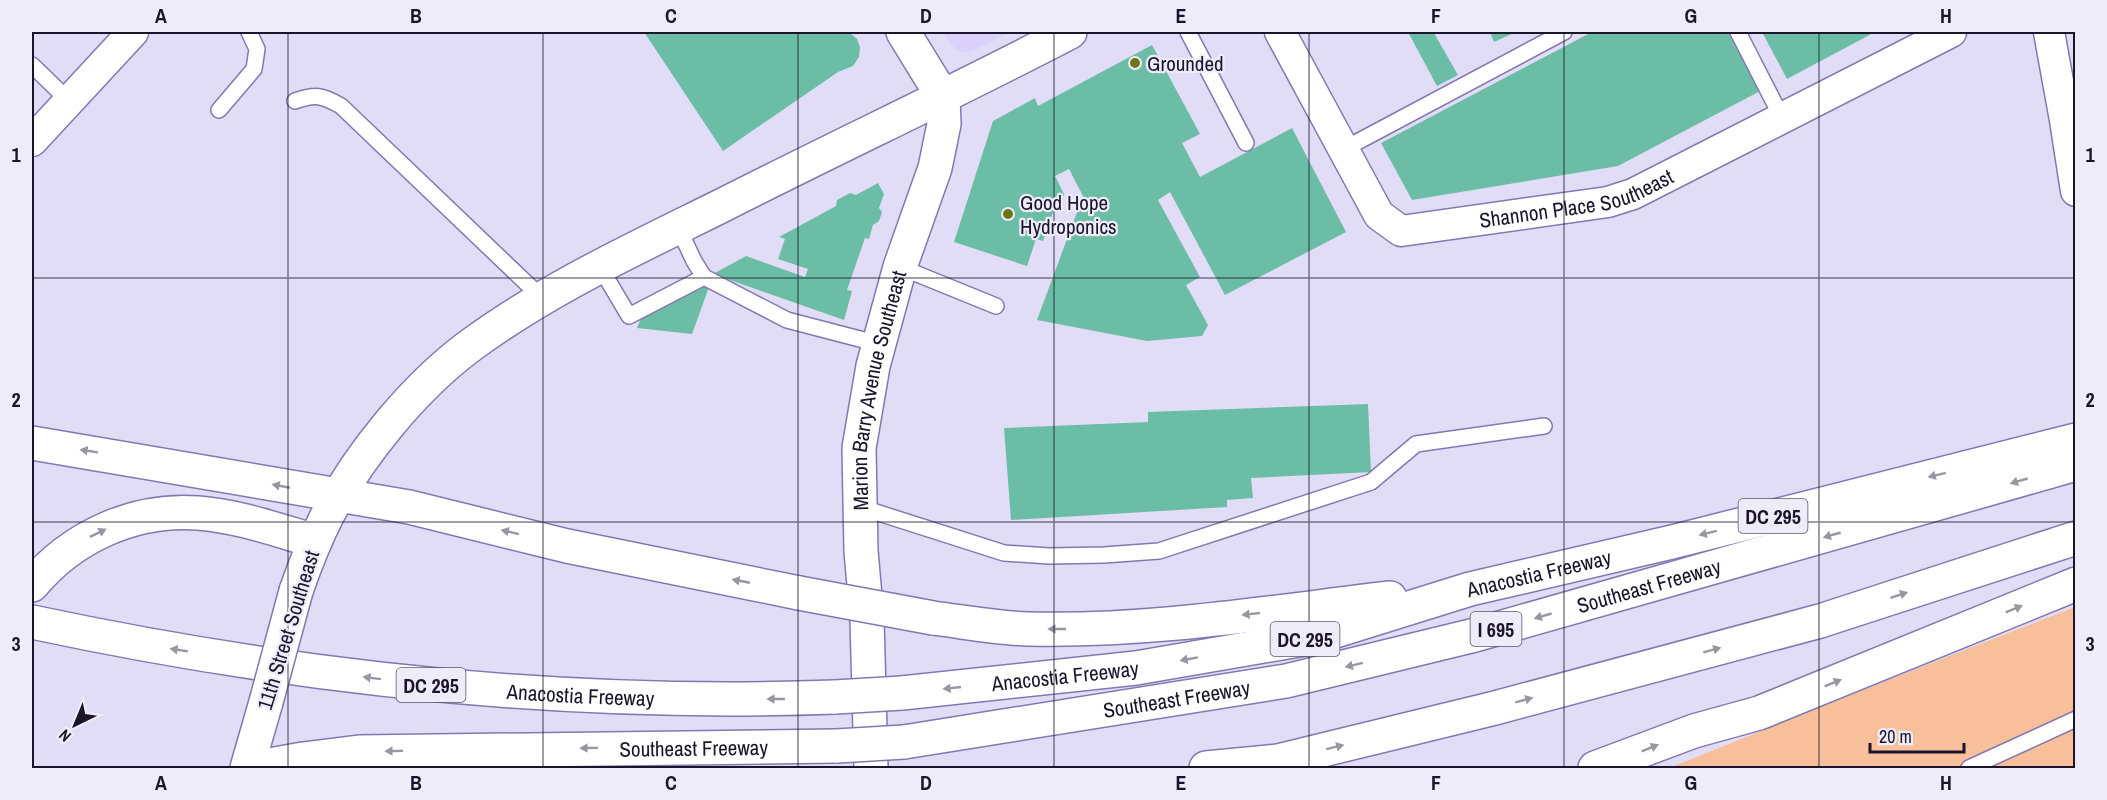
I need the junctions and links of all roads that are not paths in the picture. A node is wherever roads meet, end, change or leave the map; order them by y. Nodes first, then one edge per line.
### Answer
1 (133, 32) edge
2 (249, 32) edge
3 (903, 32) edge
4 (1070, 32) edge
5 (1188, 32) edge
6 (1280, 32) edge
7 (1564, 32) edge
8 (1738, 32) edge
9 (1951, 32) edge
10 (2049, 32) edge
11 (32, 65) edge
12 (943, 97) junction
13 (69, 101) junction
14 (295, 101) dead end
15 (219, 110) dead end
16 (1782, 118) junction
17 (32, 141) edge
18 (1246, 143) dead end
19 (1344, 149) junction
20 (2076, 190) edge
21 (678, 227) junction
22 (600, 267) junction
23 (900, 267) junction
24 (704, 277) junction
25 (542, 298) junction
26 (996, 306) dead end
27 (879, 344) junction
28 (1544, 426) dead end
29 (2076, 440) edge
30 (32, 442) edge
31 (2076, 464) edge
32 (338, 496) junction
33 (860, 507) junction
34 (2076, 538) edge
35 (315, 541) junction
36 (41, 576) edge
37 (2076, 584) edge
38 (1470, 589) junction
39 (32, 622) edge
40 (2076, 719) edge
41 (1263, 765) edge
42 (248, 768) edge
43 (253, 768) edge
44 (871, 768) edge
45 (1206, 768) edge
46 (1595, 768) edge
47 (1969, 768) edge

1 - 13 street
2 - 15 lane
3 - 12 main road
4 - 12 main road, 11th Street Southeast
5 - 18 lane
6 - 19 street, Shannon Place Southeast
7 - 19 lane
8 - 16 lane
9 - 16 street, Shannon Place Southeast
10 - 20 street
11 - 13 lane
12 - 21 main road, 11th Street Southeast
12 - 23 main road, Marion Barry Avenue Southeast
13 - 17 street
14 - 25 lane
16 - 19 street, Shannon Place Southeast
21 - 22 main road, 11th Street Southeast
21 - 24 lane
22 - 24 lane
22 - 25 main road, 11th Street Southeast
23 - 26 lane
23 - 27 main road, Marion Barry Avenue Southeast
24 - 27 lane
25 - 32 main road, 11th Street Southeast
27 - 33 main road, Marion Barry Avenue Southeast
28 - 33 lane
29 -> 38 main road, Anacostia Freeway / DC 295
32 -> 30 main road
31 -> 43 main road, Southeast Freeway / I 695, bridge
32 - 35 main road, 11th Street Southeast
38 -> 32 main road, bridge
33 - 44 main road, Marion Barry Avenue Southeast
41 -> 34 main road
36 -> 35 main road
35 - 42 main road, 11th Street Southeast, bridge
46 -> 37 main road
38 -> 39 main road, Anacostia Freeway / DC 295, bridge
40 - 47 lane
41 - 45 main road

